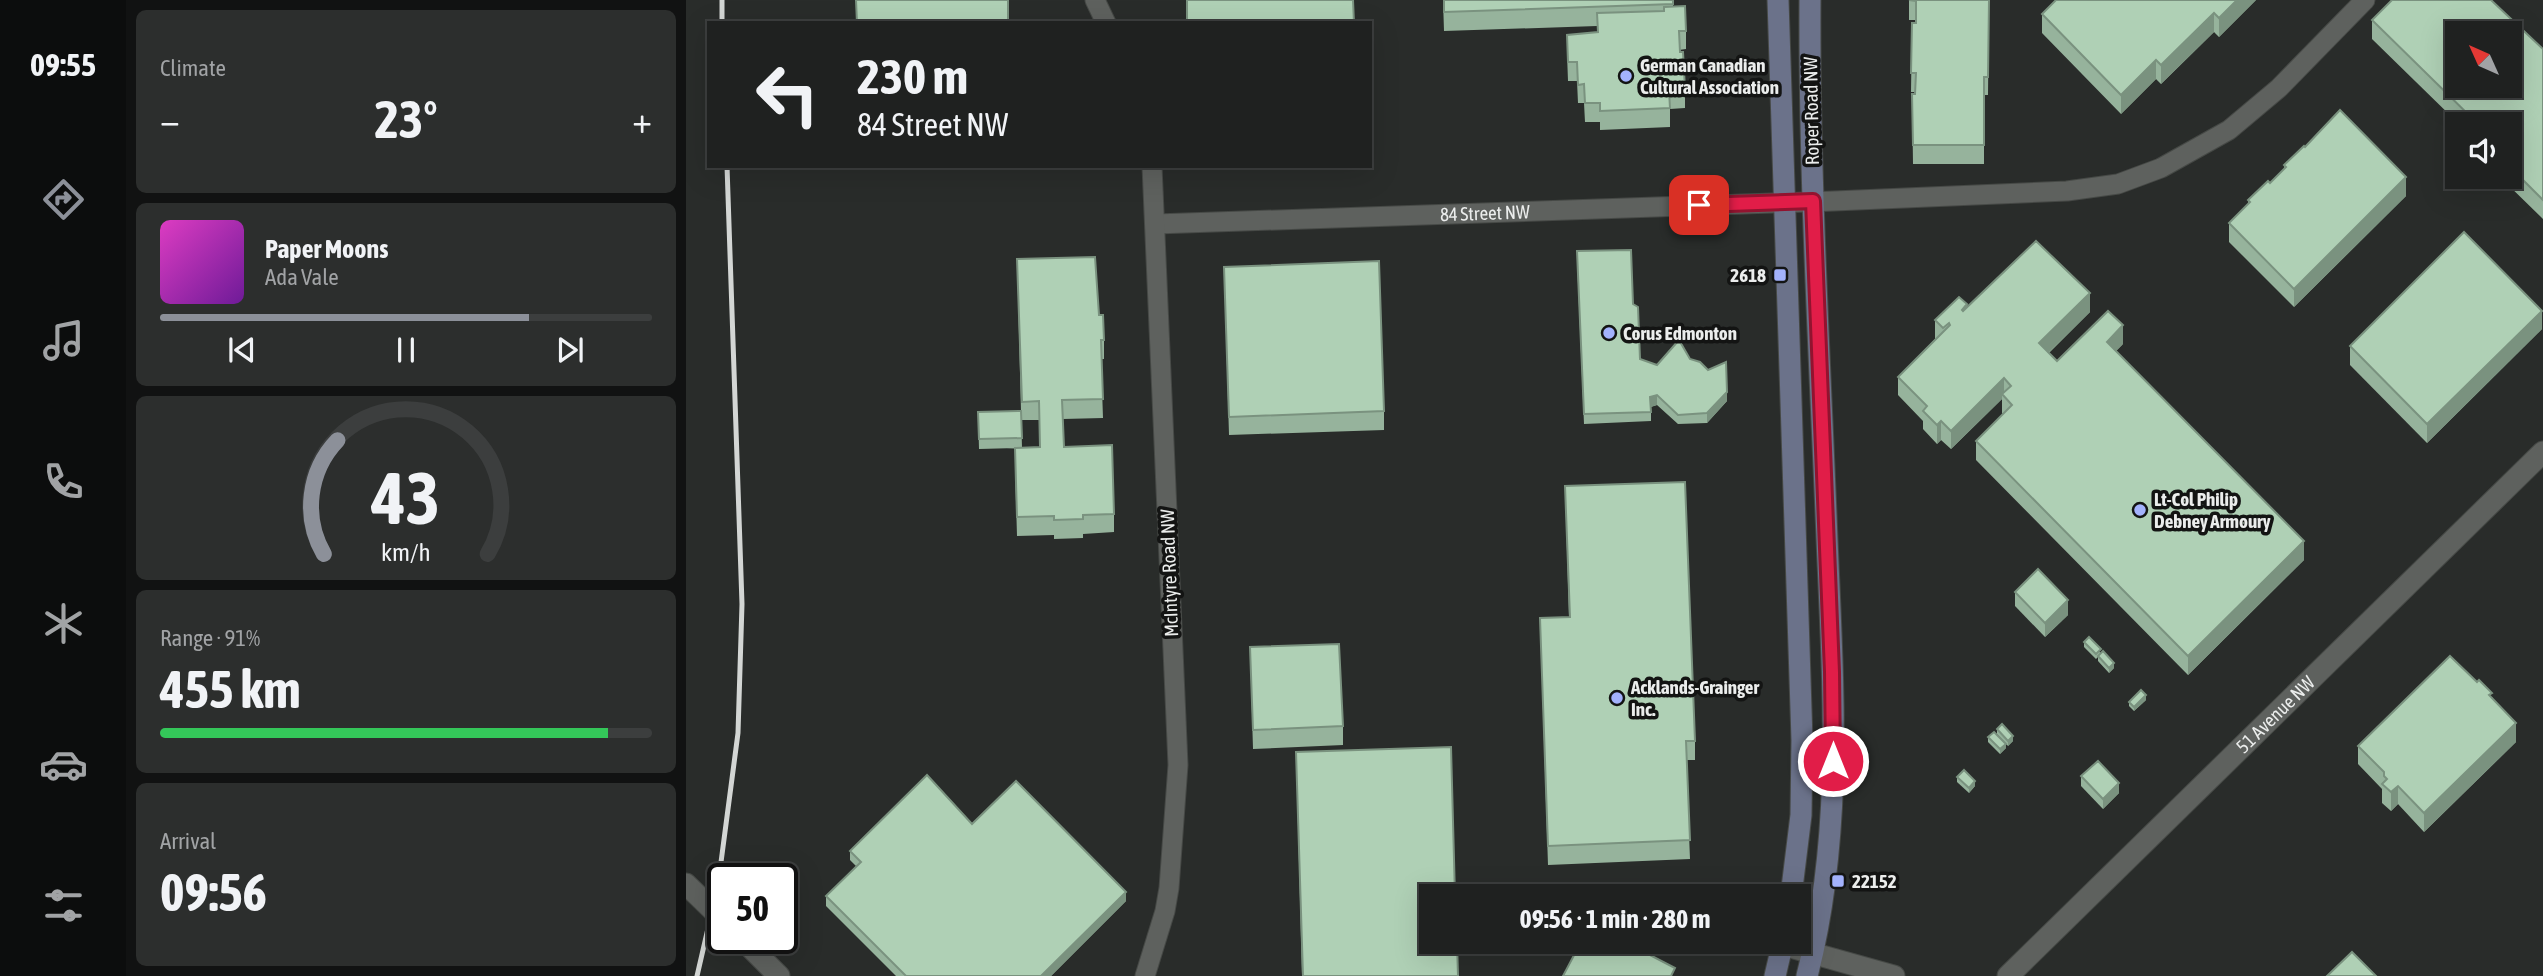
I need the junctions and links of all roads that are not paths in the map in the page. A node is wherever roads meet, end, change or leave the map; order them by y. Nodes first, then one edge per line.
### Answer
1 (1095, 0) edge
2 (1778, 0) edge
3 (1810, 0) edge
4 (2365, 0) edge
5 (1105, 21) edge
6 (1152, 168) edge
7 (1813, 201) junction
8 (1785, 202) junction
9 (1156, 224) junction
10 (2543, 452) edge
11 (686, 884) edge
12 (1792, 884) edge
13 (707, 904) edge
14 (1813, 953) junction
15 (757, 954) edge
16 (1780, 954) edge
17 (779, 976) edge
18 (1145, 976) edge
19 (1775, 976) edge
20 (1807, 976) edge
21 (1894, 976) edge
22 (2008, 976) edge

1 - 5 street
2 - 8 main road, Roper Road NW
3 - 7 main road, Roper Road NW
4 - 7 street, 84 Street NW
6 - 9 street, McIntyre Road NW
7 - 8 street, 84 Street NW
7 - 14 main road, Roper Road NW
8 - 9 street, 84 Street NW
8 - 12 main road, Roper Road NW
9 - 18 street, McIntyre Road NW
10 - 22 street, 51 Avenue NW
11 - 13 street
14 - 20 main road, Roper Road NW
14 - 21 street
15 - 17 street
16 - 19 main road

